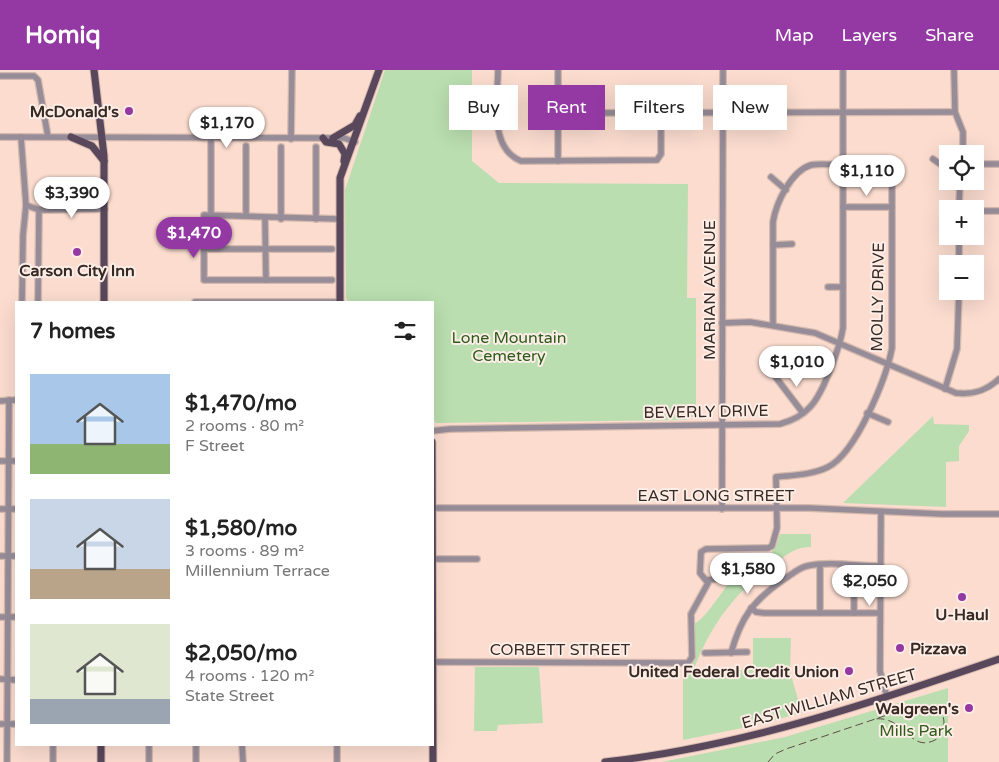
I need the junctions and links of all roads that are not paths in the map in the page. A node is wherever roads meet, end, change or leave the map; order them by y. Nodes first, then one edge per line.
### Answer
1 (94, 70) edge
2 (292, 70) edge
3 (379, 70) edge
4 (498, 70) edge
5 (558, 70) edge
6 (723, 70) edge
7 (843, 70) edge
8 (954, 70) edge
9 (0, 76) edge
10 (558, 85) edge
11 (723, 85) edge
12 (364, 110) junction
13 (955, 112) junction
14 (787, 113) edge
15 (843, 113) junction
16 (557, 130) edge
17 (660, 130) edge
18 (723, 130) edge
19 (0, 137) edge
20 (21, 137) junction
21 (48, 137) junction
22 (71, 137) junction
23 (103, 137) junction
24 (323, 138) junction
25 (333, 138) junction
26 (211, 139) junction
27 (290, 139) junction
28 (355, 142) junction
29 (963, 145) edge
30 (246, 146) dead end
31 (281, 147) dead end
32 (316, 147) dead end
33 (933, 159) dead end
34 (558, 161) junction
35 (104, 162) junction
36 (344, 163) junction
37 (939, 163) edge
38 (984, 164) edge
39 (999, 164) edge
40 (843, 165) junction
41 (771, 177) dead end
42 (892, 184) dead end
43 (786, 190) junction
44 (26, 205) junction
45 (843, 207) junction
46 (892, 207) junction
47 (105, 209) junction
48 (38, 210) junction
49 (984, 211) edge
50 (999, 211) edge
51 (211, 215) junction
52 (246, 216) junction
53 (265, 218) junction
54 (281, 219) junction
55 (316, 219) junction
56 (339, 219) junction
57 (792, 244) dead end
58 (773, 245) junction
59 (204, 249) junction
60 (265, 249) junction
61 (332, 249) dead end
62 (266, 280) junction
63 (332, 280) dead end
64 (828, 287) dead end
65 (843, 287) junction
66 (959, 300) edge
67 (22, 301) edge
68 (38, 301) edge
69 (104, 301) edge
70 (340, 301) edge
71 (722, 323) junction
72 (773, 325) junction
73 (840, 344) junction
74 (888, 365) junction
75 (774, 375) dead end
76 (999, 380) edge
77 (945, 389) junction
78 (9, 400) junction
79 (15, 400) edge
80 (0, 401) edge
81 (803, 413) junction
82 (867, 413) junction
83 (888, 422) dead end
84 (722, 426) junction
85 (434, 431) edge
86 (0, 461) edge
87 (9, 461) junction
88 (15, 461) edge
89 (434, 508) edge
90 (0, 509) edge
91 (9, 509) junction
92 (15, 509) edge
93 (722, 509) junction
94 (776, 509) junction
95 (880, 512) junction
96 (999, 514) edge
97 (0, 556) edge
98 (9, 556) junction
99 (15, 556) edge
100 (434, 559) edge
101 (477, 559) dead end
102 (820, 566) junction
103 (854, 566) junction
104 (880, 566) junction
105 (737, 578) dead end
106 (707, 580) junction
107 (751, 608) junction
108 (820, 613) junction
109 (854, 613) junction
110 (880, 613) junction
111 (0, 617) edge
112 (8, 617) junction
113 (15, 617) edge
114 (747, 652) dead end
115 (706, 653) dead end
116 (731, 653) junction
117 (999, 660) edge
118 (434, 662) edge
119 (0, 679) edge
120 (8, 680) junction
121 (15, 680) edge
122 (887, 697) junction
123 (0, 724) edge
124 (7, 724) junction
125 (15, 724) edge
126 (54, 746) edge
127 (101, 746) edge
128 (149, 746) edge
129 (196, 746) edge
130 (242, 746) edge
131 (337, 746) edge
132 (433, 746) edge
133 (7, 762) edge
134 (53, 762) edge
135 (101, 762) edge
136 (149, 762) edge
137 (196, 762) edge
138 (242, 762) edge
139 (337, 762) edge
140 (433, 762) edge
141 (605, 762) edge

1 - 23 main road
2 - 27 street
3 - 12 main road
4 - 34 street
5 - 10 street
6 - 11 street, MARIAN AVENUE
7 - 15 street, BEVERLY DRIVE
8 - 13 street
9 - 21 street
12 - 25 main road
12 - 28 main road
13 - 15 street
13 - 29 street
14 - 15 street
15 - 40 street, BEVERLY DRIVE
16 - 34 street
17 - 34 street
18 - 71 street, MARIAN AVENUE
19 - 20 street
20 - 21 street
20 - 44 street
21 - 22 street
22 - 23 street
22 - 35 main road
23 - 26 street
23 - 35 main road
24 - 25 street
24 - 27 street
24 - 36 main road
25 - 28 street
26 - 27 street
26 - 51 street
28 - 36 main road
30 - 52 street
31 - 54 street
32 - 55 street
33 - 37 street
35 - 47 main road
36 - 56 main road
38 - 39 street
40 - 43 street
40 - 45 street, BEVERLY DRIVE
41 - 43 street
42 - 46 street, MOLLY DRIVE
43 - 58 street
44 - 48 street
44 - 67 street
45 - 46 street
45 - 65 street, BEVERLY DRIVE
46 - 74 street, MOLLY DRIVE
47 - 48 street
47 - 69 main road
48 - 68 street
49 - 50 street
51 - 52 street
51 - 59 street
52 - 53 street
53 - 54 street
53 - 60 street
54 - 55 street
55 - 56 street
56 - 70 main road
57 - 58 street
58 - 72 street
59 - 60 street
59 - 62 street
60 - 61 street
60 - 62 street
62 - 63 street
64 - 65 street
65 - 73 street, BEVERLY DRIVE
66 - 77 street
71 - 72 street
71 - 84 street, MARIAN AVENUE
72 - 73 street
73 - 74 street
73 - 81 street, BEVERLY DRIVE
74 - 77 street
74 - 82 street, MOLLY DRIVE
75 - 81 street
76 - 77 street
78 - 79 street
78 - 80 street
78 - 87 street
81 - 84 street, BEVERLY DRIVE
82 - 83 street
82 - 94 street, MOLLY DRIVE
84 - 85 street, BEVERLY DRIVE
84 - 93 street, MARIAN AVENUE
86 - 87 street
87 - 88 street
87 - 91 street
89 - 93 street, EAST LONG STREET
90 - 91 street
91 - 92 street
91 - 98 street
93 - 94 street, EAST LONG STREET
94 - 95 street, EAST LONG STREET
94 - 106 street, MOLLY DRIVE
95 - 96 street, EAST LONG STREET
95 - 104 street
97 - 98 street
98 - 99 street
98 - 112 street
100 - 101 street
102 - 103 street
102 - 107 street
102 - 108 street
103 - 104 street
103 - 109 street
104 - 110 street
105 - 106 street
106 - 118 street, CORBETT STREET
107 - 108 street
107 - 116 street
108 - 109 street
109 - 110 street
110 - 122 street
111 - 112 street
112 - 113 street
112 - 120 street
114 - 116 street
115 - 116 street
117 - 122 main road, EAST WILLIAM STREET
119 - 120 street
120 - 121 street
120 - 124 street
122 - 141 main road, EAST WILLIAM STREET
123 - 124 street
124 - 125 street
124 - 133 street
126 - 134 street
127 - 135 main road
128 - 136 street
129 - 137 street
130 - 138 street
131 - 139 street
132 - 140 main road

